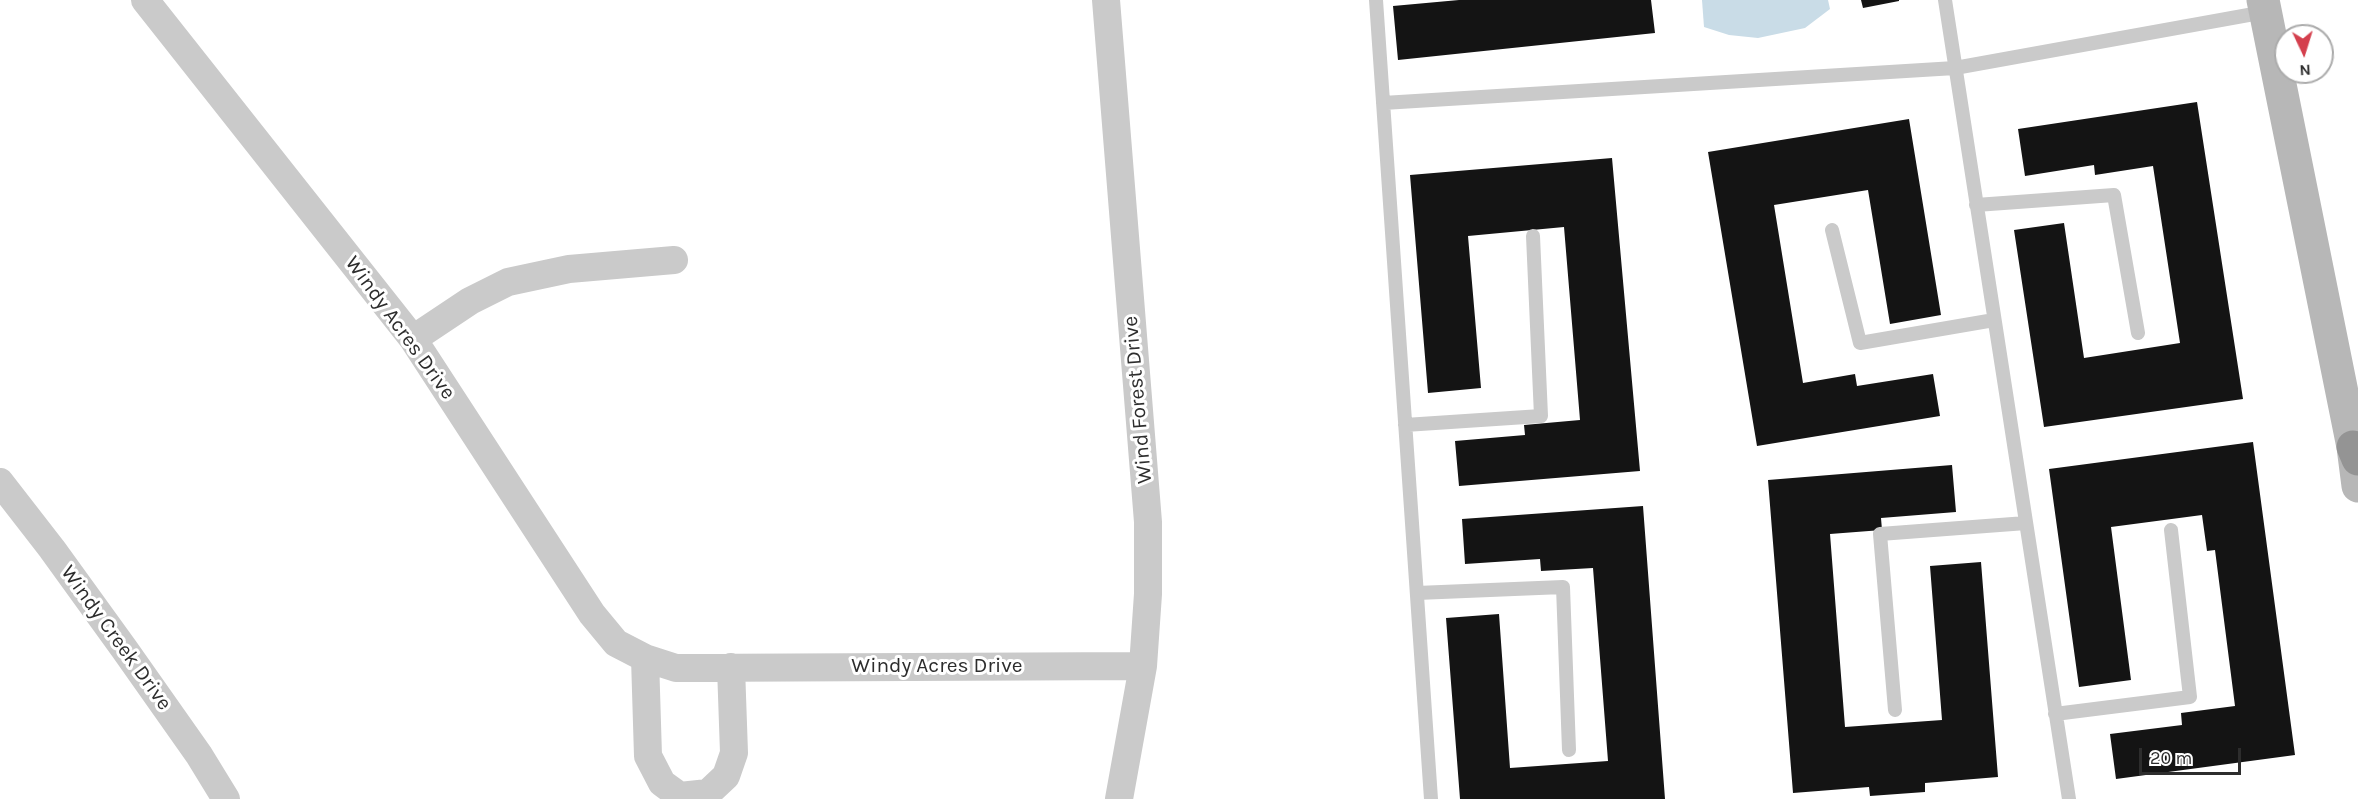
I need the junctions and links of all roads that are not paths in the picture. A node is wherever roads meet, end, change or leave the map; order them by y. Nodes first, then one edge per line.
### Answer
1 (145, 0) edge
2 (1106, 0) edge
3 (1376, 0) edge
4 (1945, 0) edge
5 (2264, 6) edge
6 (1955, 68) junction
7 (1383, 103) junction
8 (1976, 205) junction
9 (1832, 230) dead end
10 (1533, 236) dead end
11 (674, 260) dead end
12 (1994, 320) junction
13 (2138, 333) dead end
14 (413, 339) junction
15 (1405, 425) junction
16 (2356, 453) edge
17 (0, 482) edge
18 (2358, 486) edge
19 (2026, 523) junction
20 (2171, 530) dead end
21 (1417, 593) junction
22 (645, 658) junction
23 (1143, 666) junction
24 (731, 667) junction
25 (1895, 710) dead end
26 (2055, 714) junction
27 (1569, 750) dead end
28 (226, 799) edge
29 (1119, 799) edge
30 (1431, 799) edge
31 (2068, 799) edge

1 - 14 street, Windy Acres Drive
2 - 23 street, Wind Forest Drive
3 - 7 lane
4 - 6 lane
5 - 6 lane
5 - 16 main road
6 - 7 lane
6 - 8 lane
7 - 15 lane
8 - 12 lane
8 - 13 lane
9 - 12 lane
10 - 15 lane
11 - 14 street
12 - 19 lane
14 - 22 street, Windy Acres Drive
15 - 21 lane
16 - 18 main road
17 - 28 street, Windy Creek Drive
19 - 25 lane
19 - 26 lane
20 - 26 lane
21 - 27 lane
21 - 30 lane
22 - 24 street, Windy Acres Drive
22 - 24 street
23 - 24 street, Windy Acres Drive
23 - 29 street, Wind Forest Drive
26 - 31 lane

